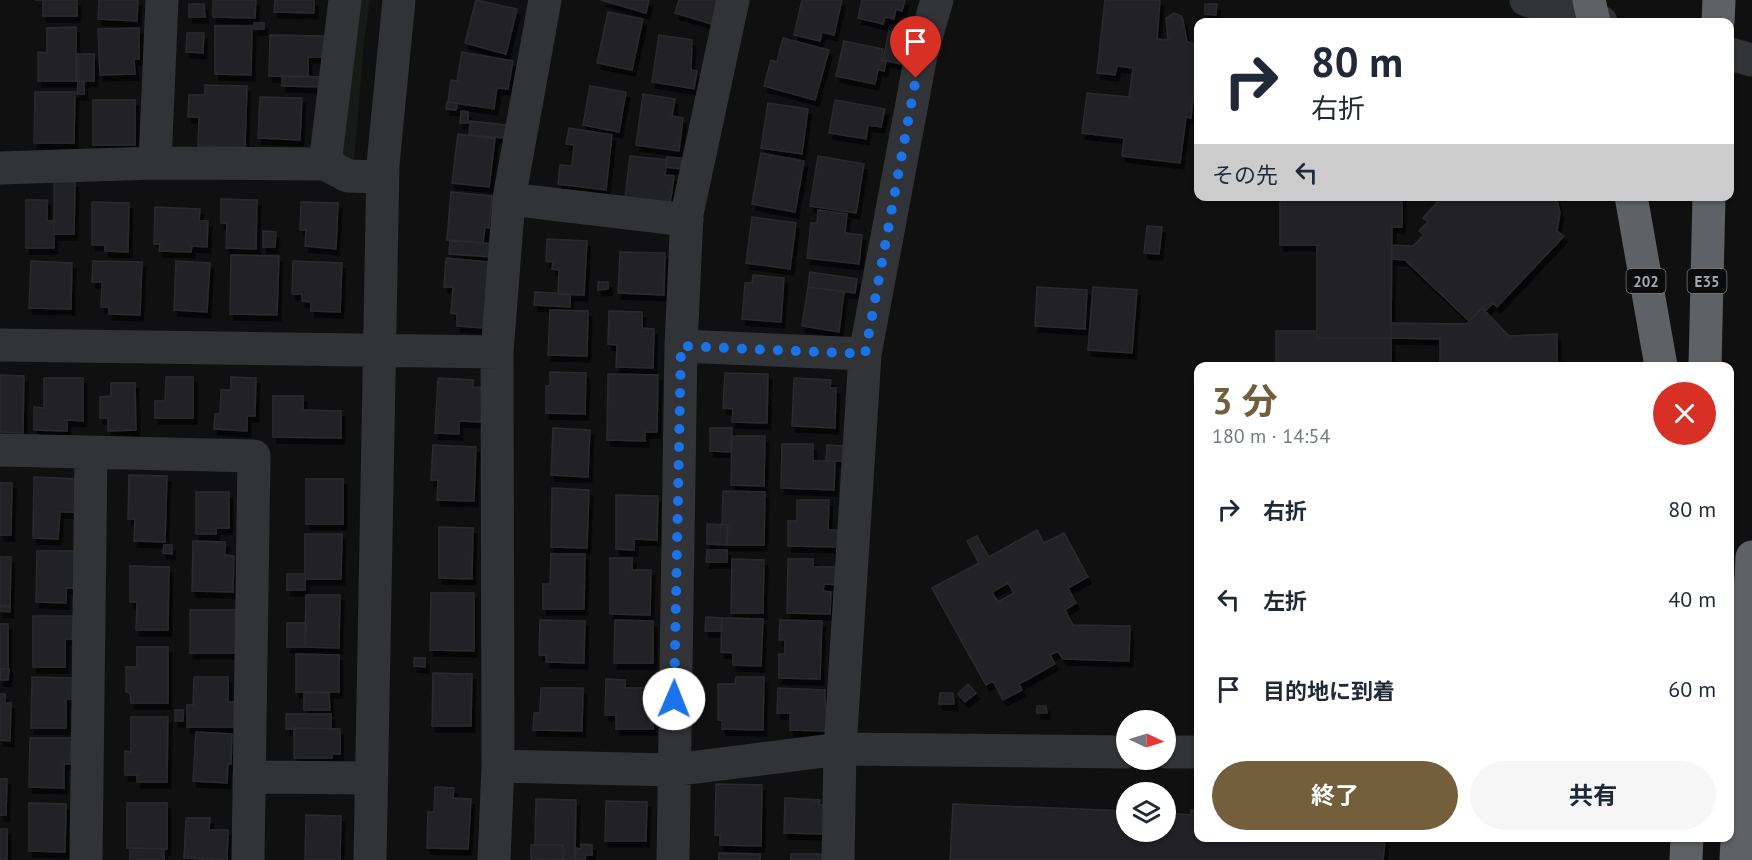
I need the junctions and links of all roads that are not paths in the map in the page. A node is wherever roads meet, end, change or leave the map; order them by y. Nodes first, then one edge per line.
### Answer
1 (162, 0) edge
2 (345, 0) edge
3 (399, 0) edge
4 (545, 0) edge
5 (733, 0) edge
6 (937, 0) edge
7 (1526, 0) edge
8 (1719, 0) edge
9 (1594, 16) edge
10 (1718, 18) edge
11 (1734, 55) edge
12 (1752, 60) edge
13 (155, 163) junction
14 (325, 164) junction
15 (0, 168) edge
16 (382, 177) junction
17 (509, 199) junction
18 (1632, 201) edge
19 (1709, 201) edge
20 (687, 220) junction
21 (0, 345) edge
22 (681, 346) junction
23 (379, 352) junction
24 (497, 352) junction
25 (865, 354) junction
26 (1660, 362) edge
27 (1705, 362) edge
28 (0, 450) edge
29 (91, 453) junction
30 (1752, 557) edge
31 (840, 749) junction
32 (1116, 752) edge
33 (1176, 752) edge
34 (1194, 752) edge
35 (498, 766) junction
36 (673, 770) junction
37 (250, 777) junction
38 (370, 778) junction
39 (1678, 842) edge
40 (1687, 842) edge
41 (86, 860) edge
42 (248, 860) edge
43 (370, 860) edge
44 (494, 860) edge
45 (673, 860) edge
46 (838, 860) edge
47 (1677, 860) edge
48 (1686, 860) edge
49 (1736, 860) edge

1 - 13 street
2 - 14 street
3 - 16 street
4 - 17 street
5 - 20 street
6 - 25 street
7 - 9 street
8 - 10 highway
11 - 12 street
13 - 14 street
13 - 15 street
14 - 16 street
16 - 23 street
17 - 20 street
17 - 24 street
18 - 26 highway, 202
19 - 27 highway, E35
20 - 22 street
21 - 23 street
22 - 25 street
22 - 36 street
23 - 24 street
23 - 38 street
24 - 35 street
25 - 31 street
28 - 29 street
29 - 37 street
29 - 41 street
30 - 49 highway
31 - 32 street
31 - 36 street
31 - 46 street
33 - 34 street
35 - 36 street
35 - 44 street
36 - 45 street
37 - 38 street
37 - 42 street
38 - 43 street
39 - 47 highway
40 - 48 highway

